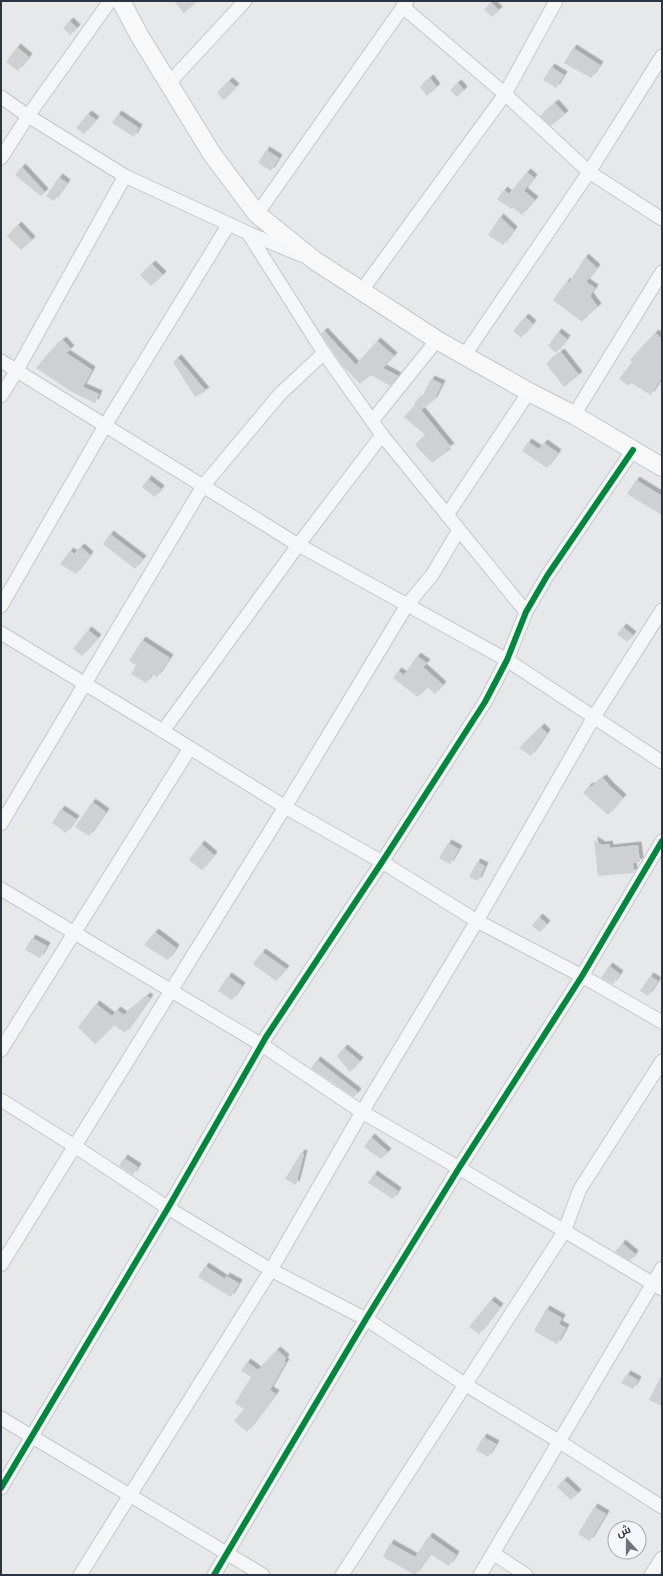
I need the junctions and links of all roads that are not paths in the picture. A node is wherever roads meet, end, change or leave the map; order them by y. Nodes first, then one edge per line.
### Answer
1 (110, 1) edge
2 (121, 1) edge
3 (245, 1) edge
4 (556, 1) edge
5 (405, 4) edge
6 (662, 56) edge
7 (169, 83) junction
8 (505, 94) junction
9 (1, 97) edge
10 (28, 116) junction
11 (1, 158) edge
12 (589, 172) junction
13 (125, 176) junction
14 (257, 214) junction
15 (662, 220) edge
16 (229, 224) junction
17 (248, 233) junction
18 (314, 260) junction
19 (662, 272) edge
20 (362, 290) junction
21 (437, 340) junction
22 (324, 353) junction
23 (464, 356) junction
24 (1, 360) edge
25 (17, 370) junction
26 (529, 392) junction
27 (1, 396) edge
28 (574, 415) junction
29 (372, 421) junction
30 (106, 424) junction
31 (382, 435) junction
32 (633, 450) junction
33 (662, 466) edge
34 (203, 486) junction
35 (447, 515) junction
36 (459, 530) junction
37 (299, 544) junction
38 (407, 605) junction
39 (1, 606) edge
40 (662, 610) edge
41 (526, 612) junction
42 (1, 634) edge
43 (507, 660) junction
44 (84, 684) junction
45 (594, 717) junction
46 (163, 731) junction
47 (190, 748) junction
48 (662, 762) edge
49 (285, 807) junction
50 (1, 824) edge
51 (662, 841) edge
52 (382, 862) junction
53 (1, 889) edge
54 (476, 922) junction
55 (74, 933) junction
56 (582, 976) junction
57 (172, 991) junction
58 (662, 1022) edge
59 (262, 1045) junction
60 (1, 1050) edge
61 (662, 1061) edge
62 (1, 1100) edge
63 (362, 1112) junction
64 (76, 1146) junction
65 (458, 1168) junction
66 (168, 1208) junction
67 (564, 1232) junction
68 (1, 1265) edge
69 (662, 1268) edge
70 (271, 1270) junction
71 (657, 1286) edge
72 (366, 1319) junction
73 (466, 1385) junction
74 (1, 1418) edge
75 (32, 1437) junction
76 (560, 1442) junction
77 (1, 1488) edge
78 (129, 1496) junction
79 (662, 1507) edge
80 (493, 1553) junction
81 (227, 1554) junction
82 (662, 1558) edge
83 (80, 1575) edge
84 (214, 1575) edge
85 (263, 1575) edge
86 (342, 1575) edge
87 (480, 1575) edge
88 (526, 1575) edge
89 (651, 1575) edge

1 - 10 street
2 - 7 main road
3 - 7 street
4 - 8 street
5 - 8 street
5 - 14 street
6 - 12 street
7 - 14 main road
8 - 12 street
8 - 20 street
9 - 10 street
10 - 11 street
10 - 13 street
12 - 15 street
12 - 23 street
13 - 16 street
13 - 25 street
14 - 18 main road
16 - 17 street
16 - 30 street
17 - 18 street
17 - 22 street
18 - 20 main road
19 - 28 street
20 - 21 main road
21 - 23 main road
21 - 29 street
22 - 29 street
22 - 34 street
23 - 26 main road
24 - 25 street
25 - 27 street
25 - 30 street
26 - 28 main road
26 - 35 street
28 - 32 main road
29 - 31 street
30 - 34 street
30 - 39 street
31 - 35 street
31 - 37 street
32 - 33 main road
32 - 41 street
34 - 37 street
34 - 44 street
35 - 36 street
36 - 38 street
36 - 41 street
37 - 38 street
37 - 46 street
38 - 43 street
38 - 49 street
40 - 45 street
41 - 43 street
42 - 44 street
43 - 45 street
43 - 52 street
44 - 46 street
44 - 50 street
45 - 48 street
45 - 54 street
46 - 47 street
47 - 49 street
47 - 55 street
49 - 52 street
49 - 57 street
51 - 56 street
52 - 54 street
52 - 59 street
53 - 55 street
54 - 56 street
54 - 63 street
55 - 57 street
55 - 60 street
56 - 58 street
56 - 65 street
57 - 59 street
57 - 64 street
59 - 63 street
59 - 66 street
61 - 67 street
62 - 64 street
63 - 65 street
63 - 70 street
64 - 66 street
64 - 68 street
65 - 67 street
65 - 72 street
66 - 70 street
66 - 75 street
67 - 71 street
67 - 73 street
69 - 71 street
70 - 72 street
70 - 78 street
71 - 76 street
72 - 73 street
72 - 81 street
73 - 76 street
73 - 86 street
74 - 75 street
75 - 77 street
75 - 78 street
76 - 79 street
76 - 80 street
78 - 81 street
78 - 83 street
80 - 87 street
80 - 88 street
81 - 84 street
81 - 85 street
82 - 89 street

